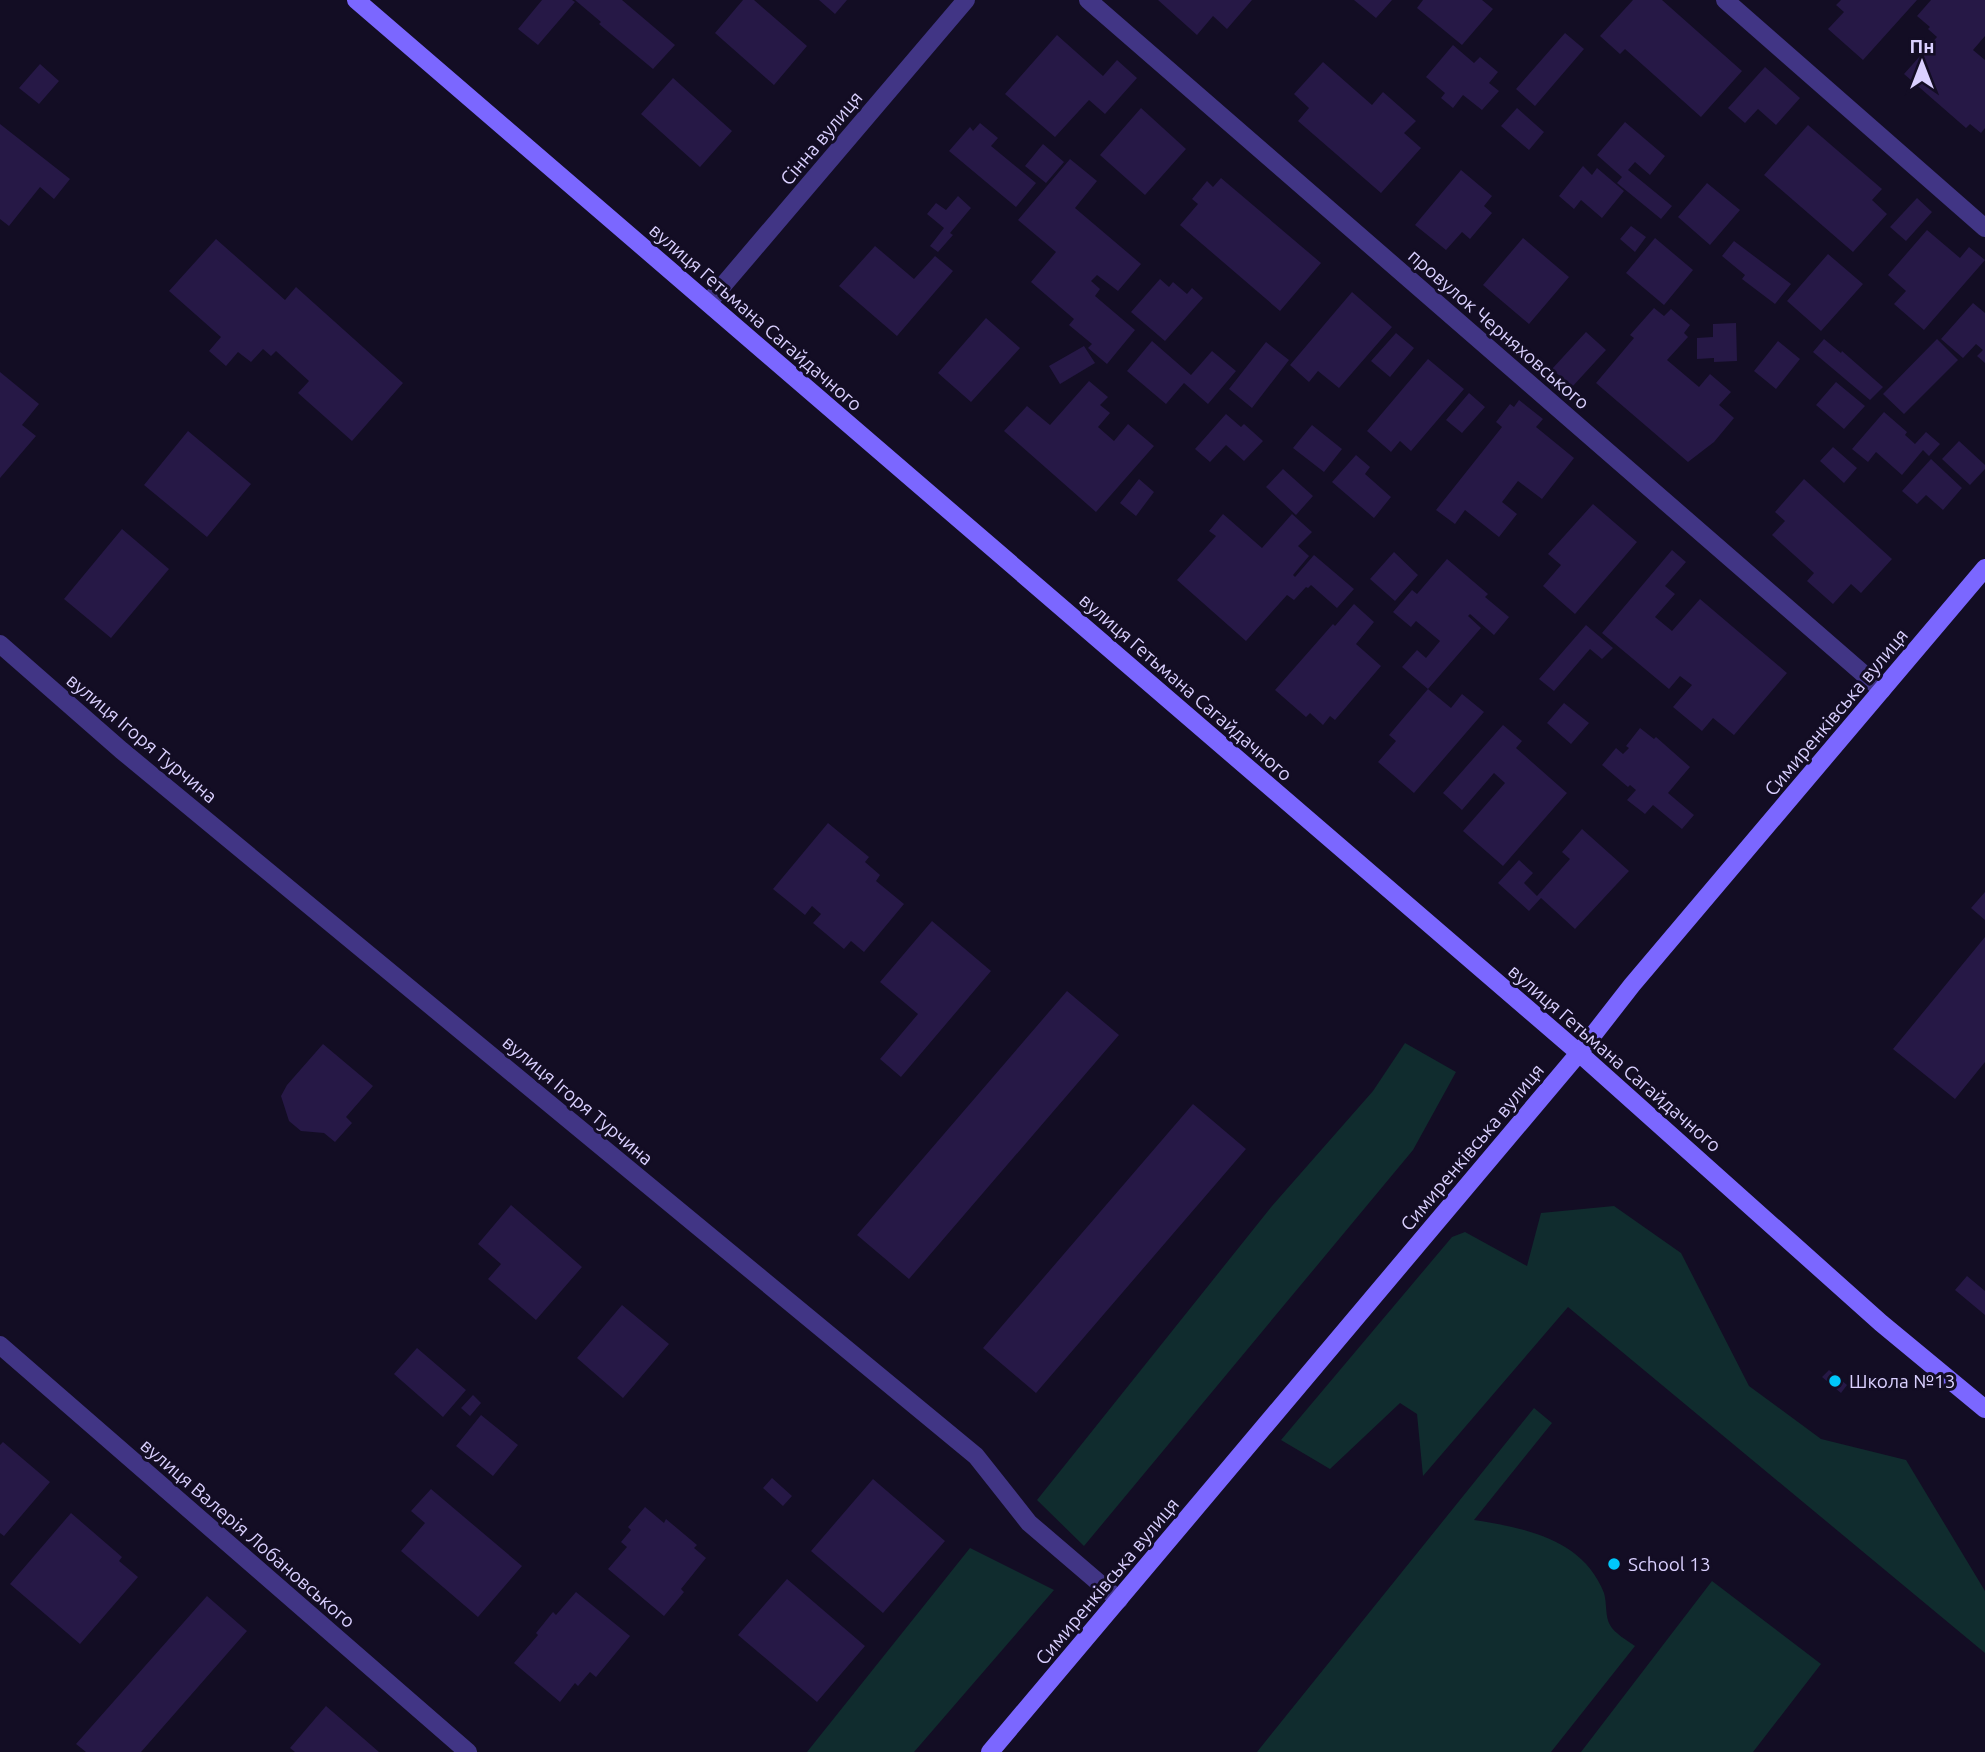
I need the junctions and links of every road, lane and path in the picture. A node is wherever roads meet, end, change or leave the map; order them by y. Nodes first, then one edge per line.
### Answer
1 (356, 0) edge
2 (966, 0) edge
3 (1088, 0) edge
4 (1726, 0) edge
5 (1985, 228) edge
6 (708, 303) junction
7 (1985, 568) edge
8 (0, 645) edge
9 (1882, 690) junction
10 (1579, 1053) junction
11 (0, 1345) edge
12 (1985, 1409) edge
13 (1119, 1600) junction
14 (468, 1752) edge
15 (990, 1752) edge

1 - 6 main road, вулиця Гетьмана Сагайдачного
2 - 6 street, Сінна вулиця
3 - 9 street, провулок Черняховського
4 - 5 street
6 - 10 main road, вулиця Гетьмана Сагайдачного
7 - 9 main road, Симиренківська вулиця
8 - 13 street, вулиця Ігоря Турчина
9 - 10 main road, Симиренківська вулиця
10 - 12 main road, вулиця Гетьмана Сагайдачного
10 - 13 main road, Симиренківська вулиця
11 - 14 street, вулиця Валерія Лобановського
13 - 15 main road, Симиренківська вулиця

